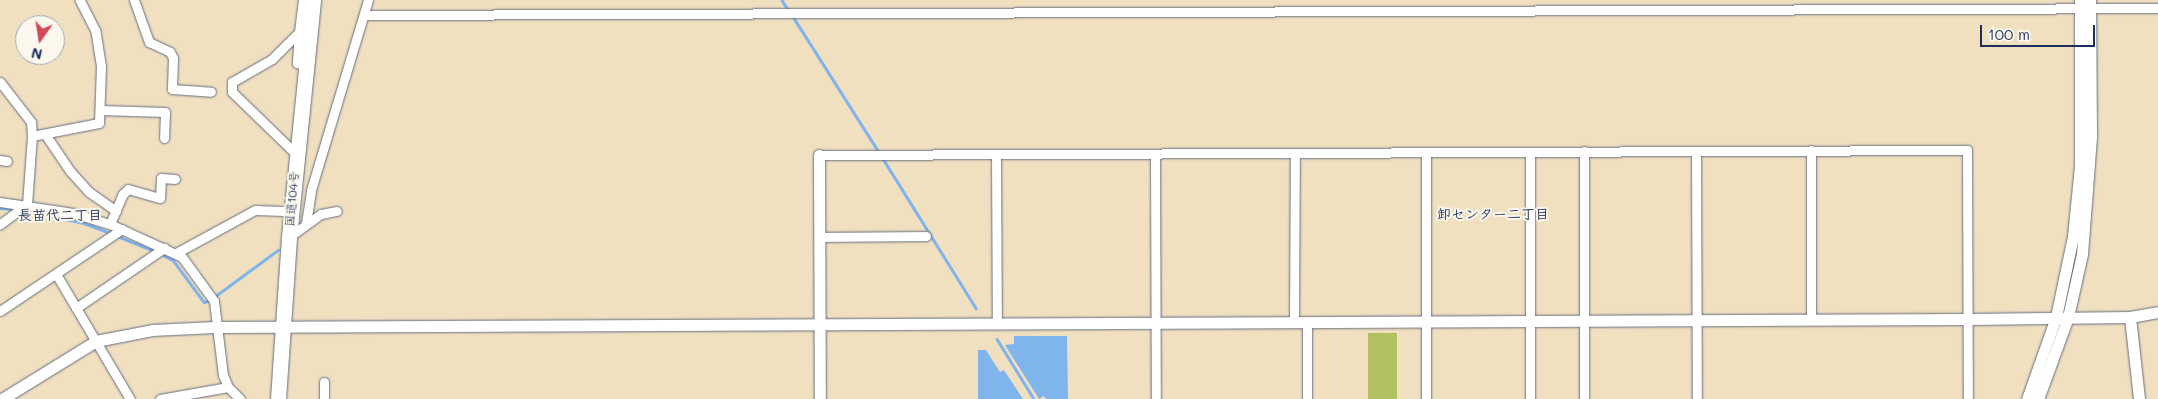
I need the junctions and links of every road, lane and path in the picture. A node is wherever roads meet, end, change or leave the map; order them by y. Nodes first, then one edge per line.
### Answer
1 (80, 0) edge
2 (134, 0) edge
3 (303, 0) edge
4 (313, 0) edge
5 (368, 0) edge
6 (2085, 4) edge
7 (2158, 8) edge
8 (364, 15) junction
9 (304, 37) junction
10 (1, 85) edge
11 (211, 92) dead end
12 (100, 110) junction
13 (45, 134) junction
14 (32, 136) junction
15 (164, 138) dead end
16 (1811, 150) junction
17 (1584, 151) junction
18 (1696, 151) junction
19 (1426, 152) junction
20 (1530, 152) junction
21 (1295, 153) junction
22 (296, 154) junction
23 (996, 154) junction
24 (1155, 154) junction
25 (819, 155) joint
26 (175, 178) dead end
27 (294, 188) junction
28 (311, 190) junction
29 (0, 202) edge
30 (27, 204) junction
31 (116, 211) junction
32 (291, 211) junction
33 (337, 211) dead end
34 (306, 223) junction
35 (0, 224) edge
36 (110, 224) junction
37 (122, 229) junction
38 (926, 236) dead end
39 (288, 237) junction
40 (820, 237) junction
41 (164, 248) junction
42 (176, 253) junction
43 (56, 274) junction
44 (76, 308) junction
45 (0, 311) edge
46 (2158, 312) edge
47 (2062, 317) junction
48 (2130, 317) junction
49 (1811, 319) junction
50 (1968, 319) junction
51 (1529, 320) junction
52 (1584, 320) junction
53 (1696, 320) junction
54 (1426, 321) junction
55 (1294, 322) junction
56 (1307, 322) junction
57 (997, 323) junction
58 (1155, 323) junction
59 (820, 324) junction
60 (281, 326) junction
61 (215, 327) junction
62 (96, 341) junction
63 (324, 382) dead end
64 (228, 387) junction
65 (163, 398) edge
66 (2, 399) edge
67 (130, 399) edge
68 (240, 399) edge
69 (278, 399) edge
70 (324, 399) edge
71 (820, 399) edge
72 (1156, 399) edge
73 (1307, 399) edge
74 (1426, 399) edge
75 (1530, 399) edge
76 (1584, 399) edge
77 (1697, 399) edge
78 (1968, 399) edge
79 (2027, 399) edge
80 (2038, 399) edge
81 (2139, 399) edge

1 - 12 street
2 - 11 street
3 - 9 street
4 - 9 highway, 国道104号
5 - 8 street
6 - 7 street
6 - 8 street
6 - 47 street
8 - 28 street
9 - 22 highway, 国道104号
9 - 22 street
10 - 14 street
12 - 13 street
12 - 15 street
13 - 14 street
13 - 31 street
14 - 30 street
16 - 18 street
16 - 49 street
16 - 50 street
17 - 18 street
17 - 20 street
17 - 52 street
18 - 53 street
19 - 20 street
19 - 21 street
19 - 54 street
20 - 51 street
21 - 24 street
21 - 55 street
22 - 27 highway, 国道104号
23 - 24 street
23 - 25 street
23 - 57 street
24 - 58 street
25 - 40 street
26 - 31 street
27 - 28 street
27 - 32 highway, 国道104号
28 - 34 street
29 - 30 street
30 - 35 street
30 - 36 street
31 - 36 street
32 - 39 highway, 国道104号
32 - 42 street
33 - 34 street
34 - 39 street
36 - 37 street
37 - 41 street
37 - 43 street
38 - 40 street
39 - 60 highway, 国道104号
40 - 59 street
41 - 42 street
41 - 44 street
42 - 61 street
43 - 44 street
43 - 45 street
44 - 62 street
46 - 48 street
47 - 48 street
47 - 50 street
47 - 79 street
47 - 80 street
48 - 81 street
49 - 50 street
49 - 53 street
50 - 78 street
51 - 52 street
51 - 54 street
51 - 75 street
52 - 53 street
52 - 76 street
53 - 77 street
54 - 56 street
54 - 74 street
55 - 56 street
55 - 58 street
56 - 73 street
57 - 58 street
57 - 59 street
58 - 72 street
59 - 60 street
59 - 71 street
60 - 61 street
60 - 69 highway, 国道104号
61 - 62 street
61 - 64 street
62 - 66 street
62 - 67 street
63 - 70 street
64 - 65 street
64 - 68 street

